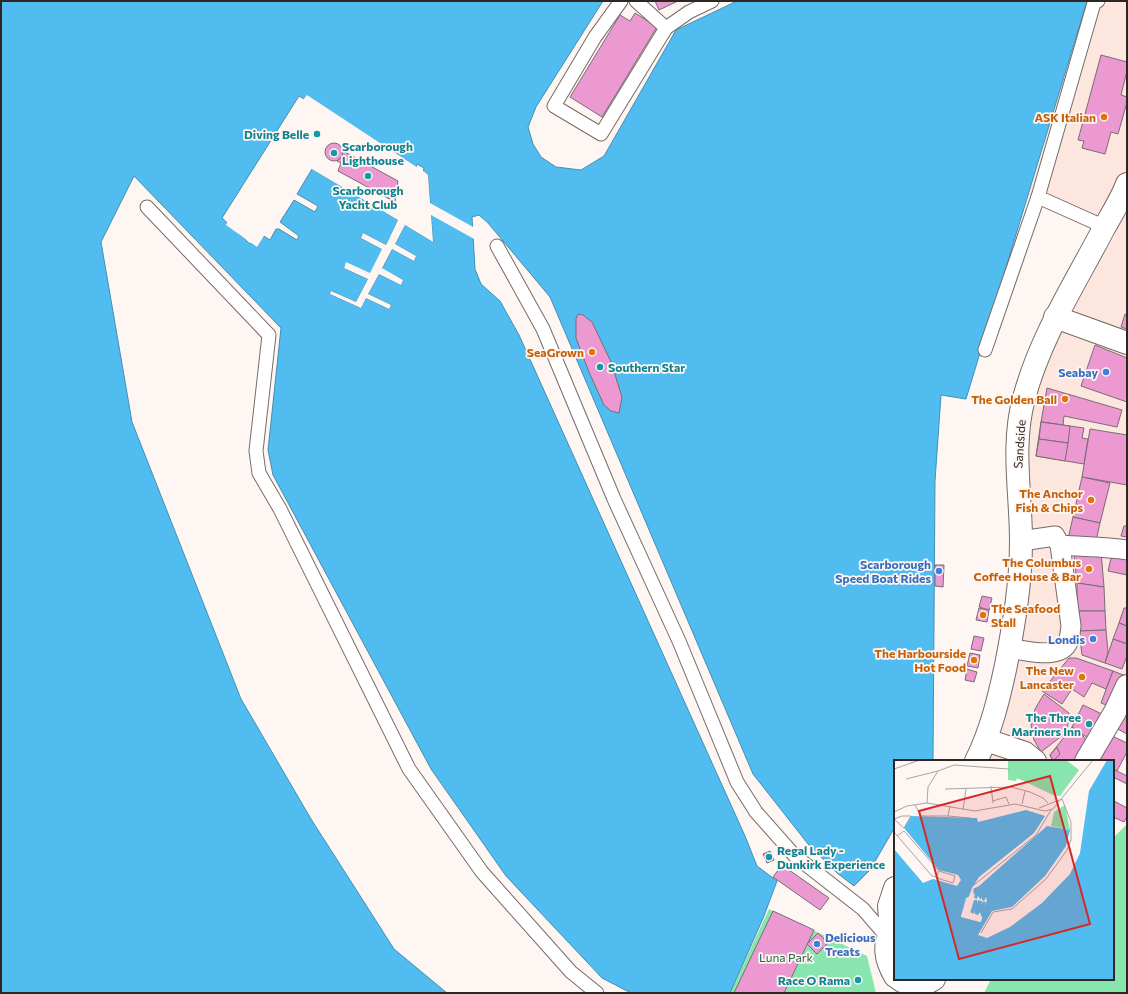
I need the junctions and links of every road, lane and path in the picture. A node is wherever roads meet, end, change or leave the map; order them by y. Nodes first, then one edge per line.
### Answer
1 (621, 1) edge
2 (636, 1) edge
3 (712, 1) edge
4 (1098, 1) edge
5 (666, 28) junction
6 (1127, 184) edge
7 (1038, 197) junction
8 (147, 208) dead end
9 (1105, 227) junction
10 (497, 246) dead end
11 (1055, 317) junction
12 (1127, 343) edge
13 (986, 350) dead end
14 (1021, 541) junction
15 (1060, 545) junction
16 (1127, 550) edge
17 (1009, 648) junction
18 (1127, 686) edge
19 (986, 740) junction
20 (976, 760) edge
21 (1034, 760) edge
22 (1087, 760) edge
23 (894, 891) edge
24 (891, 933) edge
25 (894, 973) edge
26 (932, 980) edge
27 (944, 980) edge
28 (901, 982) edge
29 (596, 993) edge
30 (944, 993) edge

1 - 5 lane
2 - 5 lane
3 - 5 lane
4 - 7 lane
6 - 9 street, Sandside
7 - 9 lane
7 - 13 lane
8 - 29 lane
9 - 11 street, Sandside
10 - 24 lane
11 - 12 street
11 - 14 street, Sandside
14 - 15 street
14 - 17 street, Sandside
15 - 16 street
15 - 17 street
17 - 19 street, Sandside
18 - 22 street
19 - 20 street, Sandside
19 - 21 street
23 - 24 street
24 - 25 street
26 - 28 street
27 - 30 street

